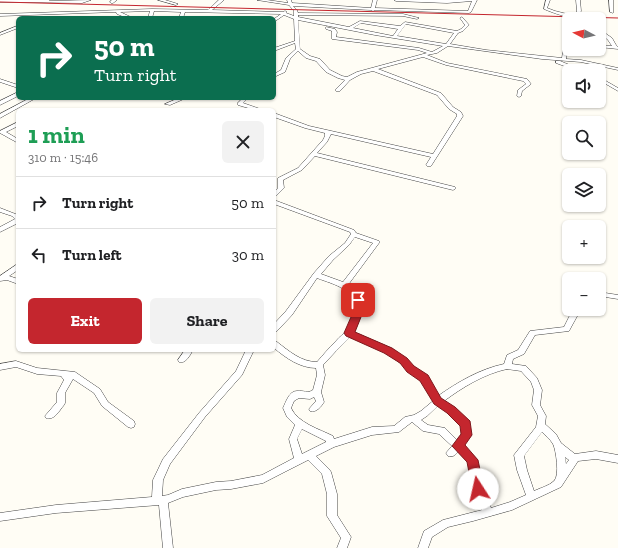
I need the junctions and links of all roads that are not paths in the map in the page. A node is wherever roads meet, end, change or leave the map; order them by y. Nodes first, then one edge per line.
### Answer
1 (89, 0) edge
2 (160, 0) edge
3 (222, 0) edge
4 (259, 0) edge
5 (375, 0) edge
6 (396, 0) edge
7 (429, 0) edge
8 (475, 0) edge
9 (548, 0) edge
10 (578, 0) edge
11 (611, 0) edge
12 (0, 1) edge
13 (46, 1) edge
14 (4, 4) edge
15 (176, 4) dead end
16 (291, 4) edge
17 (152, 10) junction
18 (183, 10) junction
19 (210, 10) junction
20 (218, 10) junction
21 (373, 10) junction
22 (78, 12) junction
23 (114, 12) junction
24 (579, 12) edge
25 (612, 12) dead end
26 (49, 13) junction
27 (284, 13) junction
28 (10, 14) junction
29 (562, 14) edge
30 (0, 15) edge
31 (44, 16) edge
32 (75, 16) edge
33 (125, 16) edge
34 (150, 16) edge
35 (182, 16) edge
36 (227, 16) edge
37 (296, 16) junction
38 (417, 18) dead end
39 (462, 18) dead end
40 (276, 19) edge
41 (0, 20) edge
42 (323, 24) junction
43 (0, 27) edge
44 (16, 28) edge
45 (402, 28) junction
46 (349, 29) junction
47 (11, 30) junction
48 (16, 31) edge
49 (457, 32) junction
50 (0, 34) edge
51 (395, 36) junction
52 (606, 36) edge
53 (298, 42) junction
54 (447, 45) junction
55 (606, 47) edge
56 (618, 48) edge
57 (276, 49) edge
58 (298, 49) junction
59 (433, 53) junction
60 (422, 55) junction
61 (564, 56) edge
62 (546, 59) junction
63 (564, 60) junction
64 (562, 64) edge
65 (595, 64) edge
66 (606, 66) edge
67 (606, 66) edge
68 (618, 66) edge
69 (373, 69) junction
70 (618, 69) edge
71 (276, 75) edge
72 (348, 79) junction
73 (1, 81) edge
74 (606, 82) edge
75 (16, 86) edge
76 (338, 90) dead end
77 (618, 90) edge
78 (16, 95) edge
79 (519, 96) dead end
80 (30, 100) edge
81 (179, 100) edge
82 (244, 100) edge
83 (0, 103) edge
84 (168, 104) dead end
85 (0, 107) edge
86 (18, 107) edge
87 (16, 108) edge
88 (253, 108) edge
89 (11, 111) junction
90 (276, 115) edge
91 (0, 116) edge
92 (16, 125) edge
93 (328, 131) junction
94 (1, 133) edge
95 (16, 140) edge
96 (313, 154) junction
97 (434, 156) junction
98 (429, 166) dead end
99 (453, 188) dead end
100 (276, 193) edge
101 (276, 203) edge
102 (0, 210) edge
103 (16, 217) edge
104 (16, 220) edge
105 (0, 230) edge
106 (354, 234) junction
107 (16, 268) edge
108 (316, 275) junction
109 (16, 281) edge
110 (344, 286) junction
111 (606, 295) edge
112 (618, 297) edge
113 (573, 316) edge
114 (276, 327) edge
115 (349, 333) junction
116 (276, 346) edge
117 (188, 352) edge
118 (249, 352) edge
119 (182, 360) dead end
120 (319, 365) junction
121 (507, 366) junction
122 (0, 367) edge
123 (62, 373) junction
124 (317, 392) junction
125 (437, 401) junction
126 (313, 409) dead end
127 (49, 416) dead end
128 (414, 419) junction
129 (131, 424) dead end
130 (300, 424) junction
131 (540, 425) junction
132 (331, 444) junction
133 (458, 446) junction
134 (559, 446) junction
135 (451, 453) dead end
136 (304, 457) junction
137 (574, 459) junction
138 (618, 459) edge
139 (562, 477) junction
140 (531, 496) junction
141 (160, 500) junction
142 (488, 513) junction
143 (0, 517) edge
144 (168, 548) edge
145 (342, 548) edge
146 (423, 548) edge

1 - 13 street
2 - 15 street
3 - 19 street
4 - 16 street
5 - 21 street
6 - 7 street
7 - 8 street
8 - 21 street
9 - 29 street
10 - 24 street
11 - 25 street
12 - 14 street
13 - 14 street
16 - 21 street
16 - 27 street
16 - 37 street
17 - 18 street
17 - 23 street
17 - 34 street
18 - 19 street
18 - 35 street
19 - 20 street
20 - 27 street
20 - 36 street
22 - 23 street
22 - 26 street
22 - 32 street
23 - 33 street
26 - 28 street
26 - 31 street
27 - 37 street
27 - 40 street
28 - 30 street
28 - 41 street
37 - 38 street
37 - 42 street
37 - 53 street
39 - 49 street
42 - 46 street
42 - 59 street
43 - 47 street
44 - 47 street
45 - 46 street
45 - 49 street
45 - 51 street
46 - 51 street
47 - 48 street
47 - 50 street
49 - 54 street
51 - 54 street
52 - 56 street
53 - 57 street
53 - 58 street
54 - 59 street
54 - 62 street
55 - 56 street
58 - 71 street
58 - 72 street
59 - 60 street
60 - 69 street
60 - 79 street
61 - 63 street
62 - 63 street
62 - 64 street
63 - 65 street
66 - 68 street
67 - 70 street
69 - 72 street
69 - 97 street
72 - 76 street
73 - 75 street
74 - 77 street
78 - 83 street
80 - 86 street
81 - 84 street
82 - 88 street
85 - 89 street
87 - 89 street
89 - 91 street
90 - 93 street
92 - 94 street
93 - 96 street
93 - 97 street
94 - 95 street
96 - 99 street
96 - 100 street
97 - 98 street
101 - 106 street
102 - 103 street
104 - 105 street
106 - 108 street
106 - 110 street
107 - 109 street
108 - 110 street
108 - 114 street
110 - 115 street
111 - 112 street
113 - 121 street
115 - 120 street
115 - 125 street
116 - 120 street
117 - 119 street
118 - 141 street
120 - 124 street
121 - 125 street
121 - 131 street
122 - 123 street
123 - 127 street
123 - 129 street
124 - 126 street
124 - 130 street
125 - 128 street
125 - 133 street
128 - 132 street
128 - 133 street
130 - 132 street
130 - 136 street
131 - 134 street
131 - 140 street
132 - 136 street
133 - 135 street
133 - 142 street
134 - 137 street
134 - 139 street
136 - 141 street
136 - 145 street
137 - 138 street
137 - 139 street
139 - 140 street
140 - 142 street
141 - 143 street
141 - 144 street
142 - 146 street

